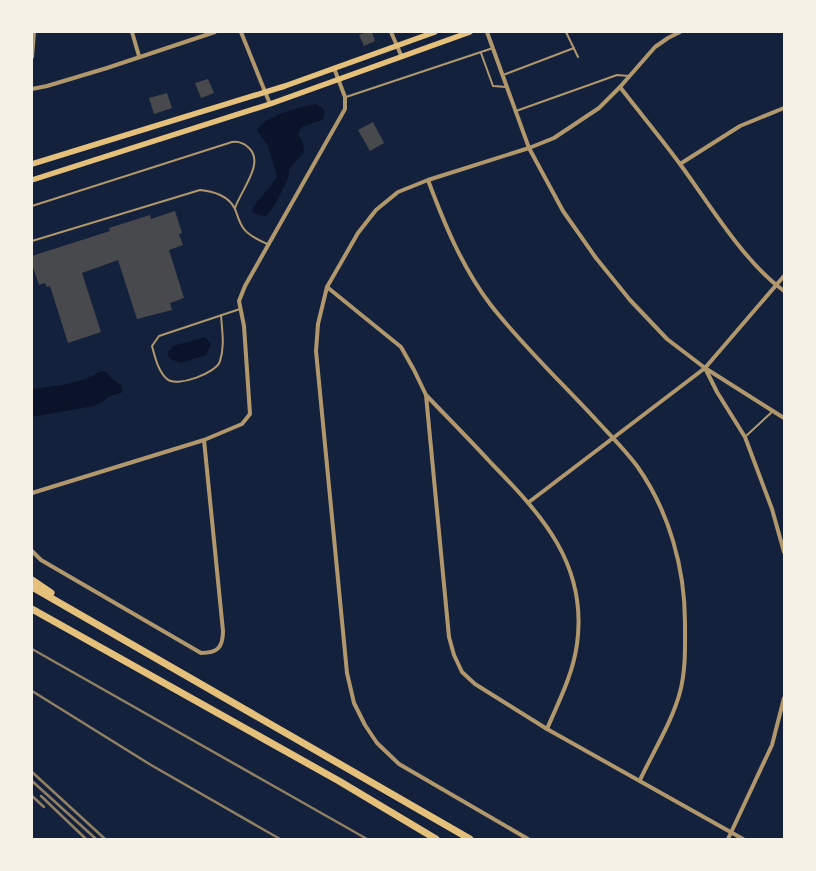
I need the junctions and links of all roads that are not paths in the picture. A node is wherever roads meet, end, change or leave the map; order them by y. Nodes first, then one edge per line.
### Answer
1 (34, 32) edge
2 (132, 32) edge
3 (215, 32) edge
4 (241, 32) edge
5 (391, 32) edge
6 (435, 32) edge
7 (470, 32) edge
8 (487, 32) edge
9 (566, 32) edge
10 (680, 32) edge
11 (397, 46) junction
12 (493, 48) junction
13 (574, 48) junction
14 (480, 52) junction
15 (401, 55) junction
16 (139, 56) junction
17 (32, 57) edge
18 (578, 57) dead end
19 (334, 68) junction
20 (503, 75) junction
21 (630, 76) junction
22 (338, 79) junction
23 (507, 87) junction
24 (620, 87) junction
25 (32, 89) edge
26 (265, 92) junction
27 (345, 97) junction
28 (270, 104) junction
29 (784, 108) edge
30 (516, 112) junction
31 (529, 148) junction
32 (32, 164) edge
33 (680, 164) junction
34 (32, 180) edge
35 (428, 180) junction
36 (32, 206) edge
37 (234, 208) junction
38 (32, 242) edge
39 (269, 244) junction
40 (784, 276) edge
41 (777, 286) junction
42 (327, 287) junction
43 (784, 291) edge
44 (241, 309) junction
45 (221, 316) junction
46 (704, 368) junction
47 (426, 395) junction
48 (773, 411) junction
49 (784, 418) edge
50 (745, 437) junction
51 (612, 438) junction
52 (204, 440) junction
53 (32, 493) edge
54 (530, 502) junction
55 (32, 551) edge
56 (784, 552) edge
57 (32, 580) edge
58 (32, 587) edge
59 (32, 609) edge
60 (100, 626) junction
61 (784, 698) edge
62 (548, 729) junction
63 (640, 780) junction
64 (732, 833) junction
65 (436, 839) edge
66 (470, 839) edge
67 (528, 839) edge
68 (728, 839) edge
69 (743, 839) edge

1 - 17 street
2 - 16 street
3 - 16 street
4 - 26 street
5 - 11 street
6 - 11 main road
7 - 15 main road
8 - 12 street
9 - 13 lane
10 - 21 street
11 - 15 street
11 - 19 main road
12 - 14 lane
12 - 20 street
13 - 18 lane
13 - 20 lane
14 - 23 lane
14 - 27 lane
15 - 22 main road
16 - 25 street
19 - 22 street
19 - 26 main road
20 - 23 street
21 - 24 street
21 - 30 lane
22 - 27 street
22 - 28 main road
23 - 30 street
24 - 31 street
24 - 33 street
26 - 28 street
26 - 32 main road
27 - 39 street
28 - 34 main road
29 - 33 street
30 - 31 street
31 - 35 street
31 - 46 street
33 - 41 street
35 - 42 street
35 - 51 street
36 - 37 lane
37 - 38 lane
37 - 39 lane
39 - 44 street
40 - 41 street
41 - 43 street
41 - 46 street
42 - 47 street
42 - 67 street
44 - 45 lane
44 - 52 street
45 - 45 lane
46 - 48 street
46 - 50 street
46 - 51 street
47 - 54 street
47 - 62 street
48 - 49 street
48 - 50 lane
50 - 56 street
51 - 54 street
51 - 63 street
52 - 53 street
52 - 55 street
54 - 62 street
57 - 60 highway
58 - 60 highway
59 - 65 highway
60 - 66 highway
61 - 64 street
62 - 63 street
63 - 64 street
64 - 68 street
64 - 69 street

